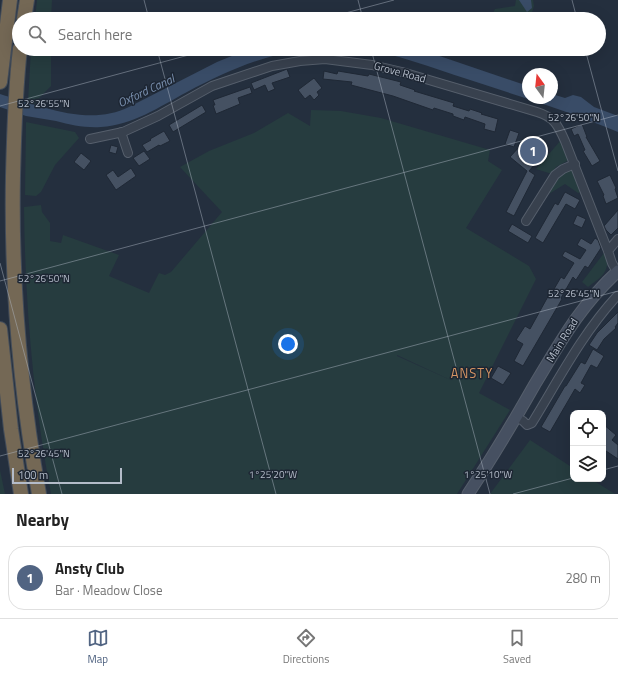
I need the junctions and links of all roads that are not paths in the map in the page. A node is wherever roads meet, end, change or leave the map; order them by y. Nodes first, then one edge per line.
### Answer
1 (10, 0) edge
2 (27, 0) edge
3 (25, 12) edge
4 (19, 56) edge
5 (0, 75) edge
6 (121, 132) junction
7 (90, 139) dead end
8 (128, 153) dead end
9 (575, 164) junction
10 (526, 221) dead end
11 (618, 239) edge
12 (608, 251) junction
13 (618, 272) edge
14 (617, 296) dead end
15 (0, 329) edge
16 (516, 417) junction
17 (21, 494) edge
18 (39, 494) edge
19 (468, 494) edge

1 - 5 highway
2 - 3 highway
4 - 18 highway
6 - 7 street, Grove Road
6 - 8 street
6 - 9 street, Grove Road
9 - 10 street
9 - 12 street, Grove Road
11 - 12 street
12 - 13 street, Grove Road
13 - 16 main road, Main Road
14 - 16 street
15 - 17 highway
16 - 19 main road, Main Road

